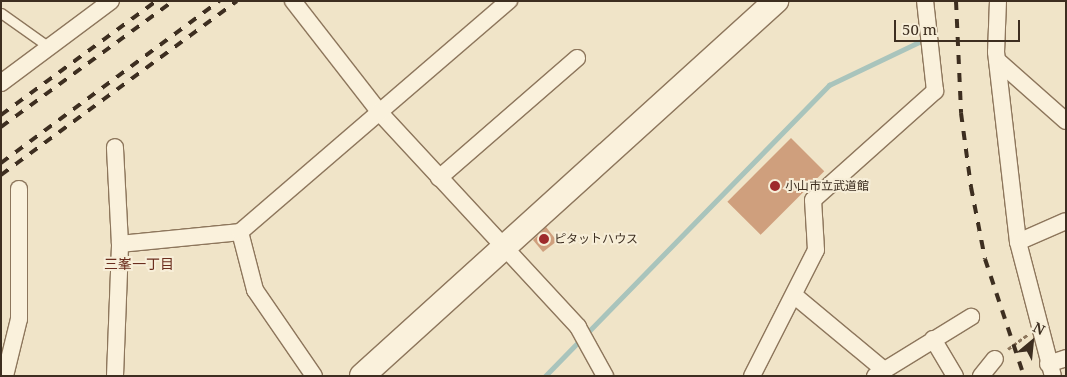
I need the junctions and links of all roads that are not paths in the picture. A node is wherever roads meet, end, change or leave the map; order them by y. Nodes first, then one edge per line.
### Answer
1 (111, 1) edge
2 (293, 1) edge
3 (509, 1) edge
4 (776, 1) edge
5 (925, 1) edge
6 (998, 1) edge
7 (1, 14) edge
8 (49, 48) junction
9 (577, 58) dead end
10 (997, 60) junction
11 (1, 83) edge
12 (381, 114) junction
13 (1066, 121) edge
14 (115, 147) dead end
15 (439, 178) junction
16 (19, 189) dead end
17 (1066, 221) edge
18 (240, 232) junction
19 (1018, 242) junction
20 (120, 244) junction
21 (502, 248) junction
22 (795, 296) junction
23 (971, 317) dead end
24 (934, 339) junction
25 (1066, 358) edge
26 (995, 359) road end
27 (1050, 370) edge
28 (879, 373) edge
29 (1066, 373) edge
30 (5, 376) edge
31 (114, 376) edge
32 (314, 376) edge
33 (362, 376) edge
34 (606, 376) edge
35 (752, 376) edge
36 (955, 376) edge
37 (981, 376) edge

1 - 8 street
2 - 12 street
3 - 12 street
4 - 21 street
5 - 22 street
6 - 10 street
7 - 8 lane
8 - 11 street
9 - 15 street
10 - 13 street
10 - 19 street
12 - 15 street
12 - 18 street
14 - 20 street
15 - 21 street
16 - 30 street
17 - 19 street
18 - 20 street
18 - 32 street
19 - 27 street
20 - 31 street
21 - 33 street
21 - 34 street
22 - 28 street
22 - 35 street
23 - 24 street
24 - 28 street
24 - 36 street
25 - 27 street
26 - 37 street
27 - 29 street

